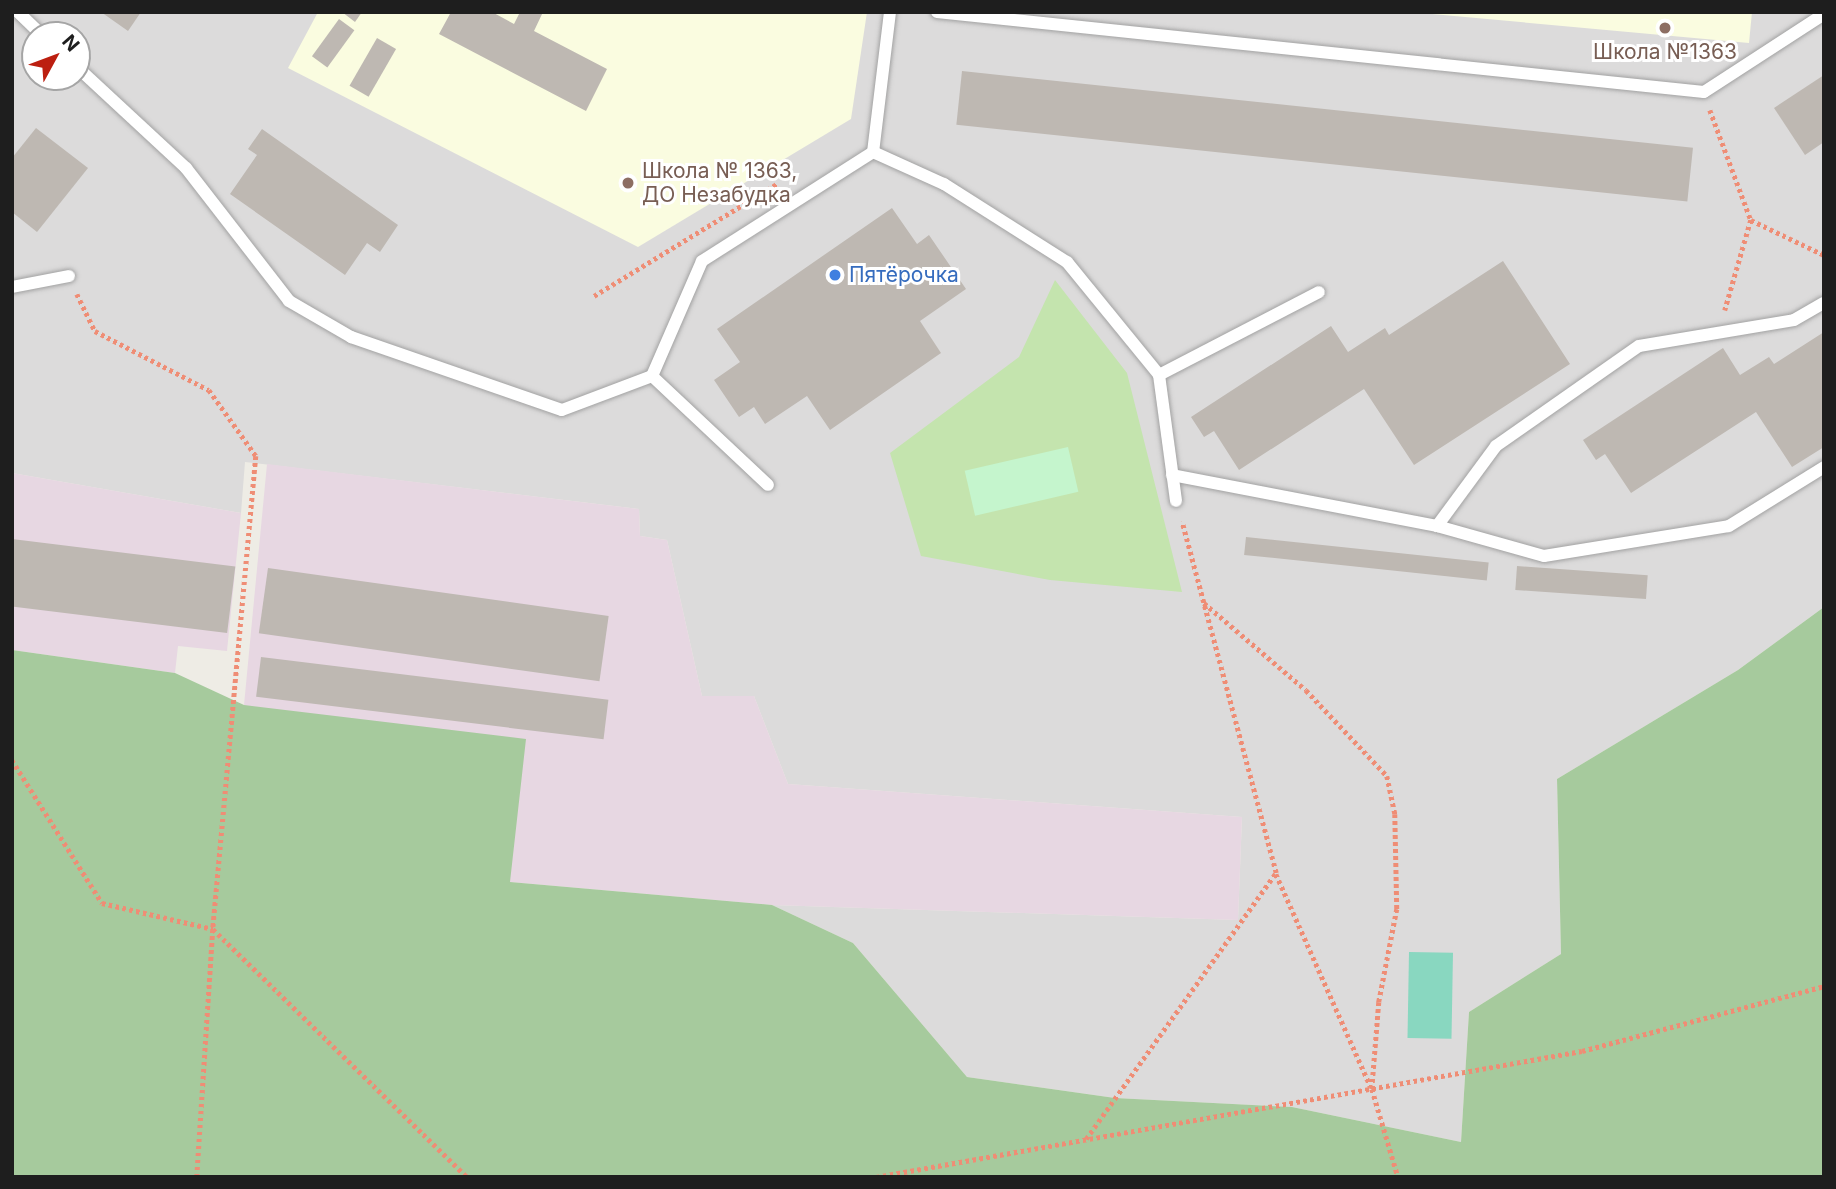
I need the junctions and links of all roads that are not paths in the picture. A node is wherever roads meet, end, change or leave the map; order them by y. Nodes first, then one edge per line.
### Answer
1 (890, 12) edge
2 (937, 12) edge
3 (1824, 14) edge
4 (1047, 18) edge
5 (91, 80) edge
6 (873, 152) junction
7 (69, 276) road end
8 (12, 287) edge
9 (1319, 292) dead end
10 (1824, 303) edge
11 (1159, 375) junction
12 (652, 376) junction
13 (1824, 467) edge
14 (1172, 475) junction
15 (768, 485) dead end
16 (1176, 501) road end
17 (1437, 526) junction

1 - 6 lane
2 - 4 lane
3 - 4 lane
5 - 12 lane
6 - 11 lane
6 - 12 lane
7 - 8 lane
9 - 11 lane
10 - 17 lane
11 - 14 lane
12 - 15 lane
13 - 17 lane
14 - 16 lane
14 - 17 lane

